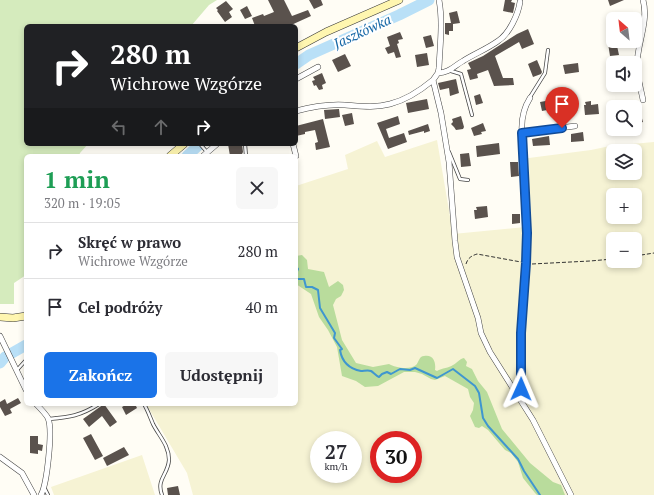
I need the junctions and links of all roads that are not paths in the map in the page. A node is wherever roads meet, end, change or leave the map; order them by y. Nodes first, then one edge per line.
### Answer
1 (399, 0) edge
2 (439, 0) edge
3 (643, 0) edge
4 (520, 2) dead end
5 (298, 47) edge
6 (548, 50) dead end
7 (318, 67) dead end
8 (449, 70) junction
9 (438, 72) junction
10 (298, 78) edge
11 (433, 80) junction
12 (530, 98) joint
13 (643, 100) dead end
14 (298, 110) edge
15 (472, 115) dead end
16 (575, 126) dead end
17 (522, 133) junction
18 (182, 146) edge
19 (202, 146) edge
20 (213, 146) edge
21 (447, 146) junction
22 (205, 150) junction
23 (172, 154) edge
24 (203, 154) edge
25 (468, 180) dead end
26 (24, 316) edge
27 (0, 317) edge
28 (0, 336) edge
29 (24, 362) edge
30 (17, 370) junction
31 (24, 386) edge
32 (516, 393) junction
33 (38, 406) edge
34 (96, 406) edge
35 (145, 406) edge
36 (48, 419) junction
37 (0, 458) edge
38 (44, 489) junction
39 (34, 495) edge
40 (41, 495) edge
41 (48, 495) edge
42 (162, 495) edge
43 (571, 495) edge

1 - 5 street
2 - 9 street
3 - 13 street
4 - 8 street
6 - 12 lane
7 - 10 street
8 - 9 street
8 - 15 lane
9 - 11 street
11 - 14 street
11 - 21 street
12 - 17 street
16 - 17 street
17 - 32 street
18 - 23 street
19 - 22 lane
20 - 22 street
21 - 25 lane
21 - 32 street
22 - 24 street
26 - 27 street
28 - 30 street
29 - 30 lane
30 - 31 street
32 - 43 street
33 - 36 street
34 - 36 lane
35 - 42 lane
36 - 38 street
37 - 39 street
38 - 40 street
38 - 41 lane

